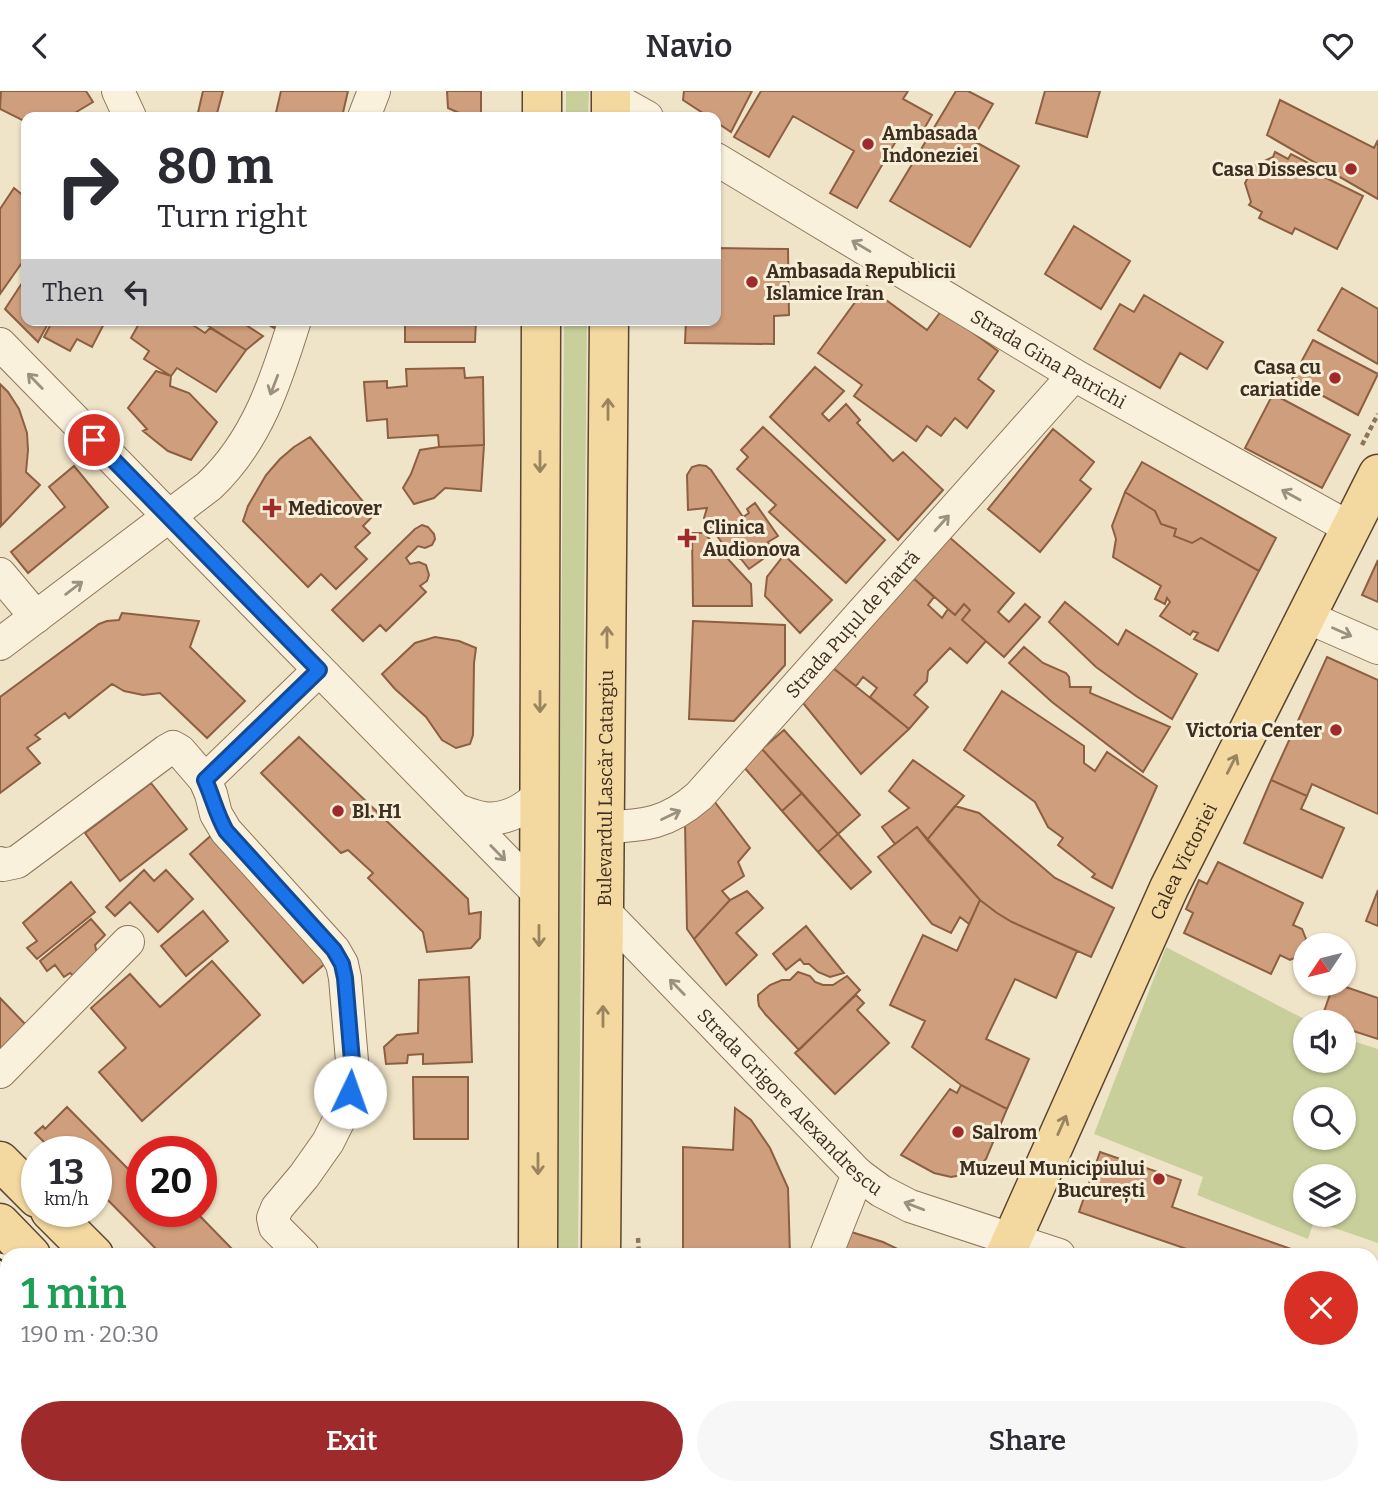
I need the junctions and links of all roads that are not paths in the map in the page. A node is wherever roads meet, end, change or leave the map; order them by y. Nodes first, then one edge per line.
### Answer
1 (118, 91) edge
2 (374, 91) edge
3 (542, 91) edge
4 (611, 102) edge
5 (128, 112) edge
6 (366, 112) edge
7 (542, 112) edge
8 (635, 112) edge
9 (721, 162) edge
10 (293, 326) edge
11 (541, 326) edge
12 (609, 326) edge
13 (0, 344) edge
14 (1074, 375) junction
15 (1378, 474) edge
16 (169, 517) junction
17 (1350, 528) junction
18 (0, 573) edge
19 (36, 617) junction
20 (1307, 617) junction
21 (0, 644) edge
22 (1378, 648) edge
23 (319, 670) junction
24 (205, 780) junction
25 (540, 795) junction
26 (457, 810) junction
27 (605, 827) junction
28 (0, 863) edge
29 (539, 894) junction
30 (603, 910) junction
31 (128, 942) dead end
32 (0, 1072) edge
33 (0, 1161) edge
34 (858, 1174) junction
35 (21, 1182) edge
36 (0, 1223) edge
37 (66, 1227) edge
38 (1008, 1247) edge
39 (23, 1248) edge
40 (87, 1248) edge
41 (296, 1248) edge
42 (538, 1248) edge
43 (601, 1248) edge
44 (829, 1248) edge

1 - 5 street
2 - 6 street
3 - 7 main road
4 - 8 street
14 -> 9 street, Strada Gina Patrichi
10 -> 16 street
11 -> 25 main road
27 -> 12 main road, Bulevardul Lascăr Catargiu
16 -> 13 street
17 -> 14 street, Strada Gina Patrichi
27 -> 14 street, Strada Puțul de Piatră
15 - 17 main road, Calea Victoriei
19 -> 16 street
16 - 23 street
17 - 20 main road, Calea Victoriei
18 - 19 street
19 - 21 street
20 -> 22 street
38 -> 20 main road, Calea Victoriei
23 - 24 street
23 - 26 street
24 - 28 street
24 - 41 street
25 - 26 street
25 - 29 main road
26 -> 29 street
27 - 30 main road, Bulevardul Lascăr Catargiu
29 -> 42 main road
34 -> 30 street, Strada Grigore Alexandrescu
43 -> 30 main road, Bulevardul Lascăr Catargiu
31 - 32 street
33 - 35 main road
38 -> 34 street, Strada Grigore Alexandrescu
34 - 44 street
36 - 39 main road
37 - 40 main road

